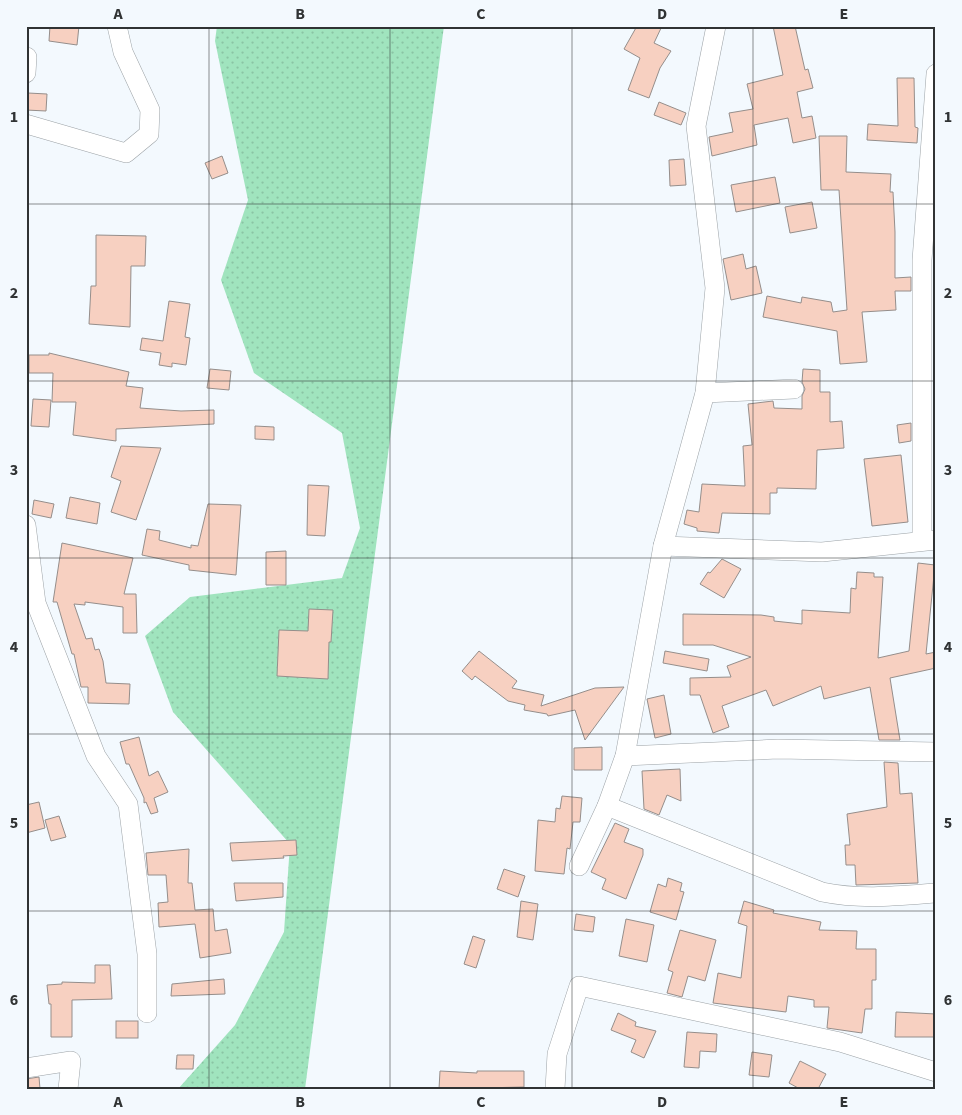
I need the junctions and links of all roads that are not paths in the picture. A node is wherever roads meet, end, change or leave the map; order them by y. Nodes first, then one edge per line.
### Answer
1 (117, 26) edge
2 (716, 26) edge
3 (936, 74) edge
4 (26, 124) edge
5 (929, 262) edge
6 (794, 389) dead end
7 (705, 393) junction
8 (26, 525) edge
9 (929, 541) edge
10 (664, 546) junction
11 (936, 752) edge
12 (625, 756) junction
13 (607, 806) junction
14 (579, 866) dead end
15 (936, 893) edge
16 (148, 1013) dead end
17 (26, 1068) edge
18 (936, 1072) edge
19 (68, 1089) edge
20 (554, 1089) edge

1 - 4 street
2 - 7 street
3 - 5 street
5 - 9 street
6 - 7 street
7 - 10 street
8 - 16 street
9 - 10 street
10 - 12 street
11 - 12 street
12 - 13 street
13 - 14 street
13 - 15 street
17 - 19 street
18 - 20 street

